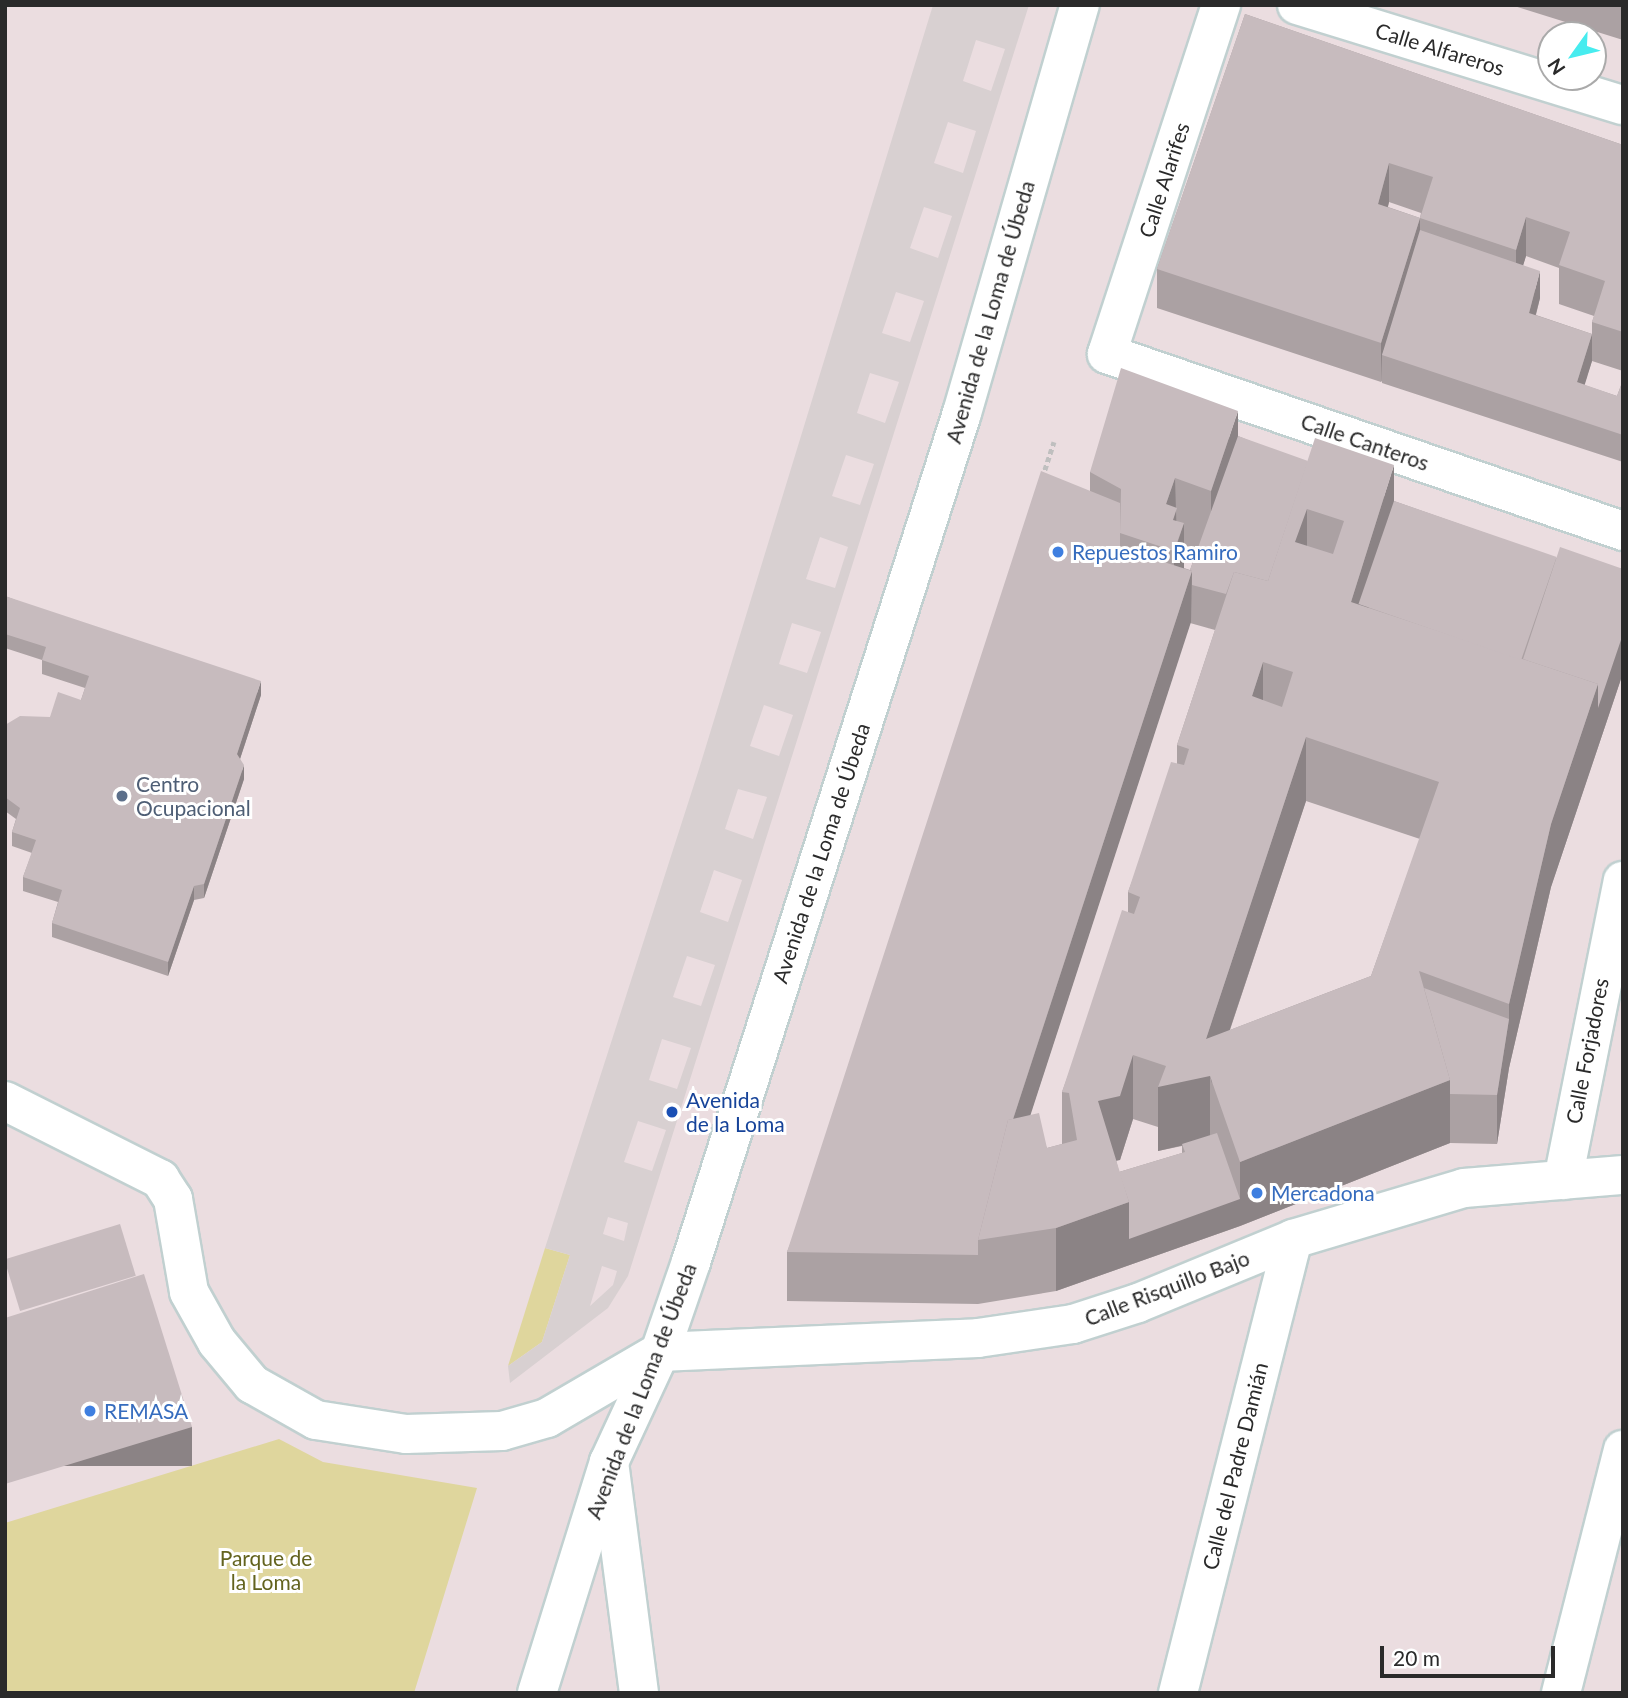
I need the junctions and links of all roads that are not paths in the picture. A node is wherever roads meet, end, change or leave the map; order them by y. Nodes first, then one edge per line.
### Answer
1 (1080, 5) edge
2 (1221, 5) edge
3 (1297, 5) edge
4 (1623, 105) edge
5 (1107, 354) joint
6 (1623, 531) edge
7 (1623, 881) edge
8 (5, 1101) edge
9 (1623, 1175) edge
10 (1563, 1180) junction
11 (1293, 1240) junction
12 (660, 1352) junction
13 (1623, 1450) edge
14 (609, 1462) junction
15 (537, 1693) edge
16 (639, 1693) edge
17 (1178, 1693) edge
18 (1561, 1693) edge

1 - 12 street, Avenida de la Loma de Úbeda
2 - 5 street, Calle Alarifes
3 - 4 street, Calle Alfareros
5 - 6 street, Calle Canteros
7 - 10 street, Calle Forjadores
8 - 12 street
9 - 10 street, Calle Risquillo Bajo
10 - 11 street, Calle Risquillo Bajo
11 - 12 street, Calle Risquillo Bajo
11 - 17 street, Calle del Padre Damián
12 - 14 street, Avenida de la Loma de Úbeda
13 - 18 street
14 - 15 street, Avenida de la Loma de Úbeda
14 - 16 street

